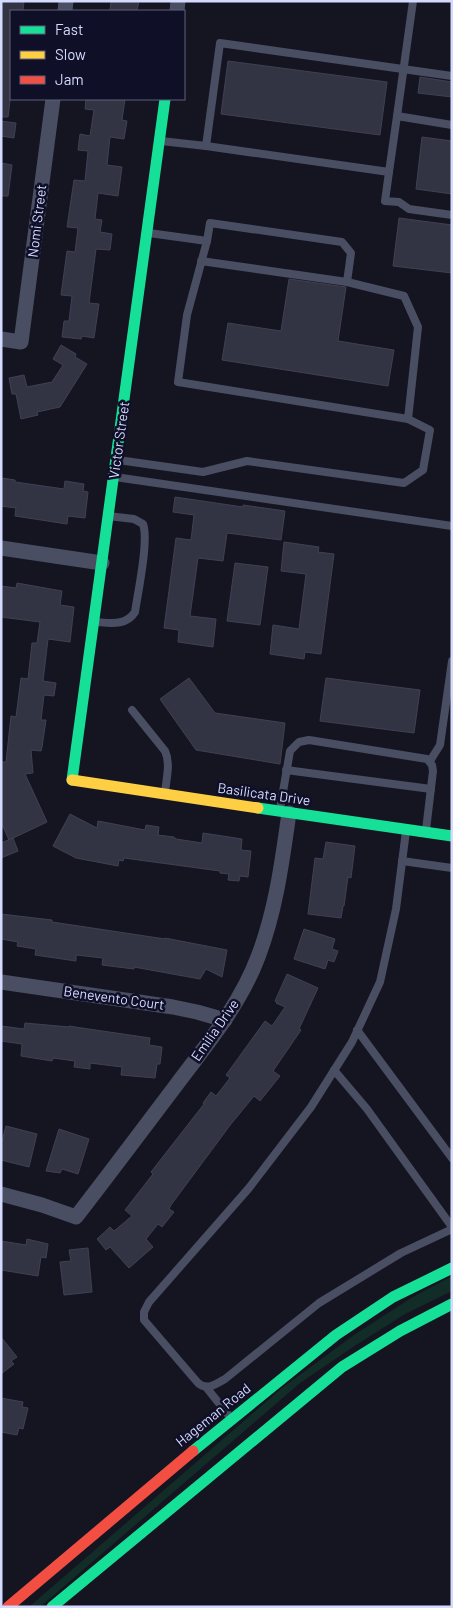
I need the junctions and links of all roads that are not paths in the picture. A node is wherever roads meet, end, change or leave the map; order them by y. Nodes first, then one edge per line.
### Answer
1 (413, 1) edge
2 (404, 69) junction
3 (452, 76) edge
4 (53, 100) edge
5 (165, 100) edge
6 (397, 116) junction
7 (452, 125) edge
8 (160, 141) junction
9 (206, 146) junction
10 (389, 172) junction
11 (452, 215) edge
12 (147, 232) junction
13 (207, 241) junction
14 (201, 261) junction
15 (347, 282) junction
16 (1, 340) edge
17 (408, 419) junction
18 (116, 460) junction
19 (114, 476) junction
20 (108, 516) junction
21 (452, 526) edge
22 (1, 548) edge
23 (102, 563) junction
24 (94, 621) junction
25 (452, 661) edge
26 (132, 710) dead end
27 (430, 761) junction
28 (286, 770) junction
29 (72, 781) joint
30 (431, 789) junction
31 (164, 795) junction
32 (284, 812) junction
33 (406, 829) junction
34 (426, 832) junction
35 (452, 836) edge
36 (402, 861) junction
37 (452, 868) edge
38 (1, 982) edge
39 (225, 1020) junction
40 (357, 1030) junction
41 (334, 1070) junction
42 (452, 1158) edge
43 (1, 1194) edge
44 (452, 1228) edge
45 (452, 1268) edge
46 (452, 1304) edge
47 (206, 1386) junction
48 (231, 1419) junction
49 (8, 1607) edge
50 (52, 1607) edge

1 - 2 lane
2 - 3 lane
2 - 6 lane
2 - 9 lane
4 - 16 street, Nomi Street
5 - 8 street, Victor Street
6 - 7 lane
6 - 10 lane
8 - 9 lane
8 - 12 street, Victor Street
9 - 10 lane
10 - 11 lane
12 - 13 lane
12 - 18 street, Victor Street
13 - 14 lane
13 - 15 lane
14 - 15 lane
14 - 17 lane
15 - 17 lane
17 - 18 lane
18 - 19 street, Victor Street
19 - 20 street, Victor Street
19 - 21 lane
20 - 23 street, Victor Street
20 - 24 lane
22 - 23 street
23 - 24 street, Victor Street
24 - 29 street, Victor Street
25 - 27 lane
26 - 31 lane
27 - 28 lane
27 - 30 lane
28 - 30 lane
28 - 32 lane
29 - 31 street, Basilicata Drive
30 - 34 lane
31 - 32 street, Basilicata Drive
32 - 33 street, Basilicata Drive
32 - 39 street, Emilia Drive
33 - 34 street, Basilicata Drive
33 - 36 lane
34 - 35 street, Basilicata Drive
36 - 37 lane
36 - 40 lane
38 - 39 street, Benevento Court
39 - 43 street, Emilia Drive
40 - 41 lane
40 - 42 lane
41 - 44 lane
41 - 47 lane
44 - 47 lane
45 - 48 street, Hageman Road
46 - 50 street
47 - 48 lane
48 - 49 street, Hageman Road

